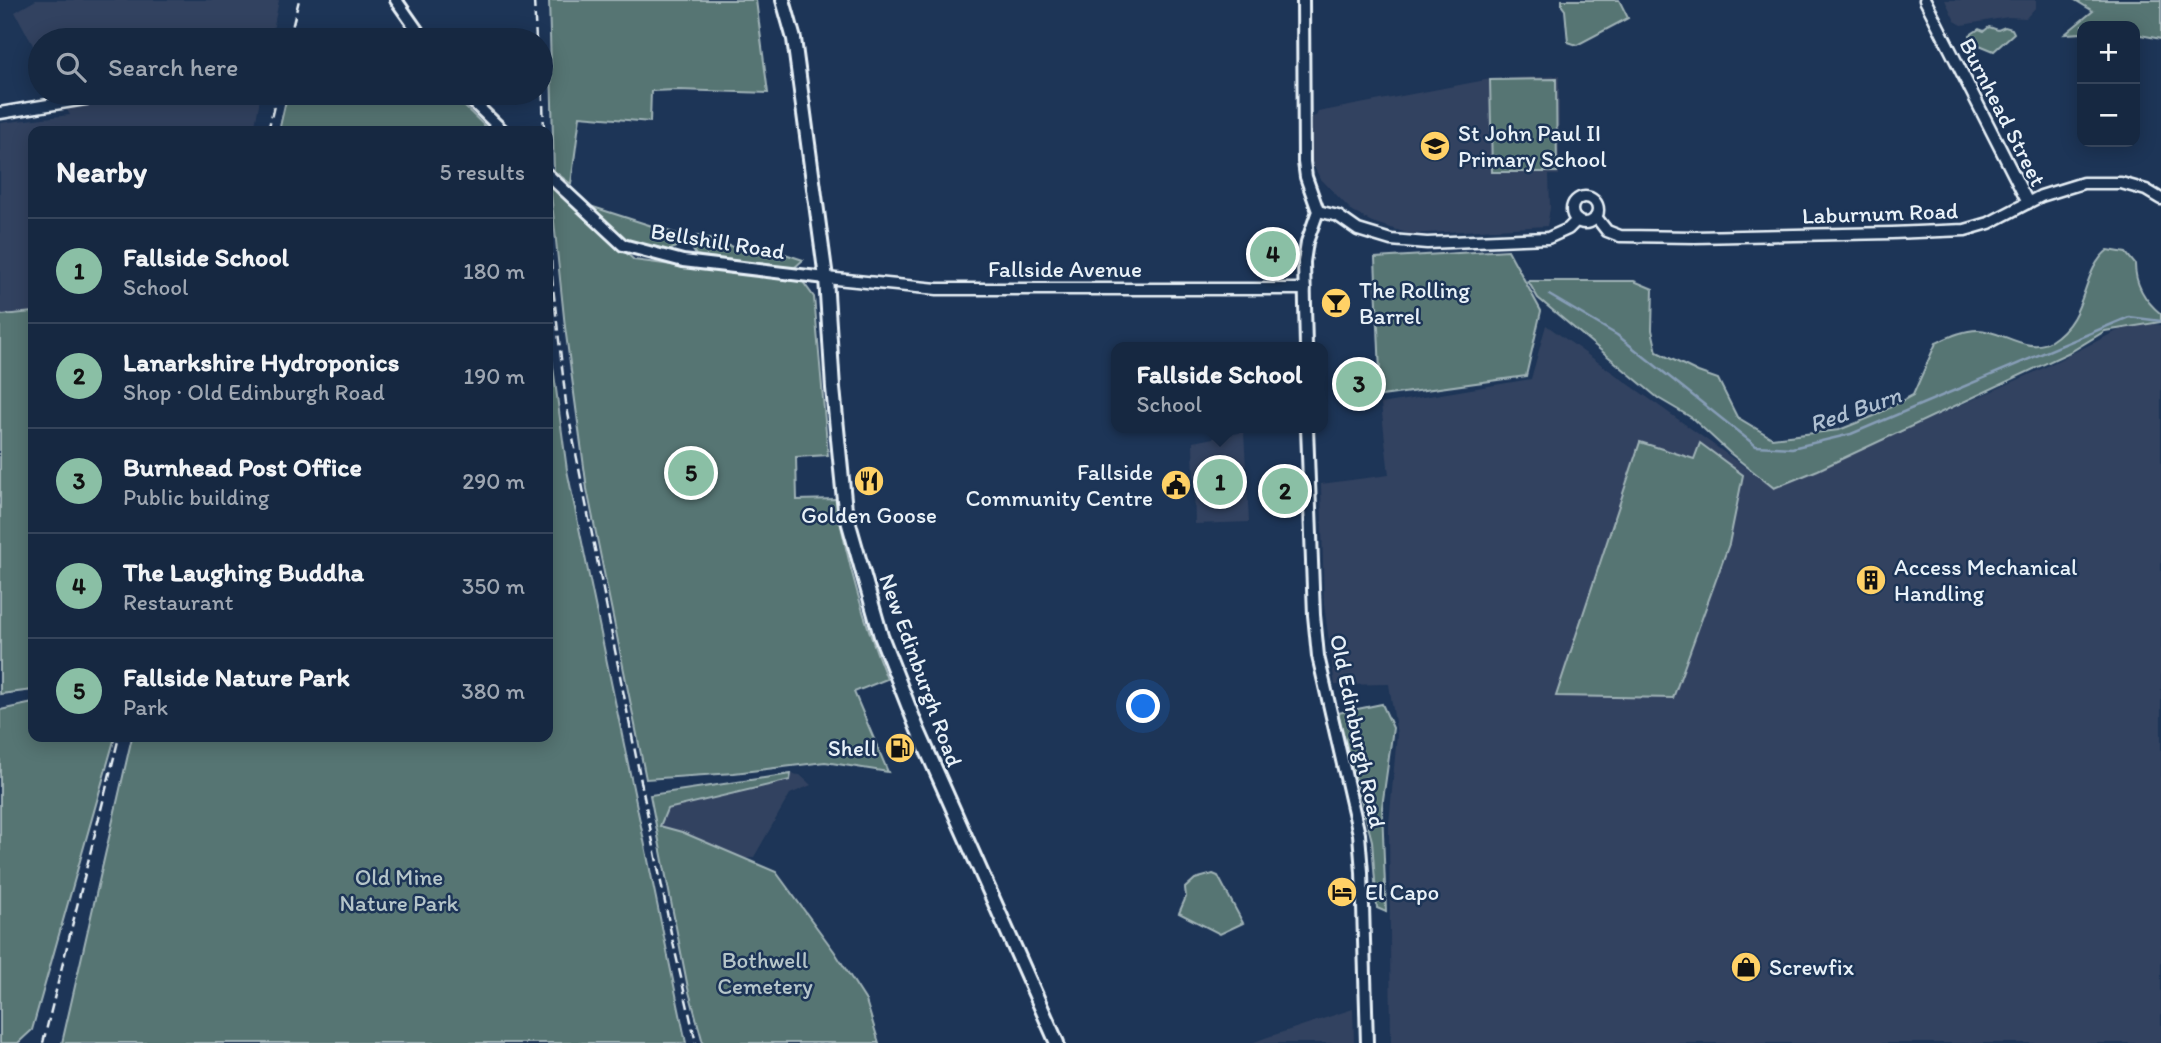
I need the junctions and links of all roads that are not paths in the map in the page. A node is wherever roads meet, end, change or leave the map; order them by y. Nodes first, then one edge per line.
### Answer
1 (396, 0) edge
2 (783, 0) edge
3 (1303, 0) edge
4 (1925, 0) edge
5 (416, 28) edge
6 (48, 105) edge
7 (476, 105) edge
8 (0, 113) edge
9 (498, 126) edge
10 (553, 180) edge
11 (2161, 199) edge
12 (2028, 204) junction
13 (1318, 211) junction
14 (1596, 216) junction
15 (1577, 220) junction
16 (826, 278) junction
17 (1305, 289) junction
18 (1306, 342) edge
19 (1307, 433) edge
20 (1057, 1043) edge
21 (1367, 1043) edge

1 - 5 main road
2 - 16 main road, New Edinburgh Road
3 - 13 main road
4 - 12 street, Burnhead Street
6 - 8 street
7 - 9 main road
10 - 16 main road, Bellshill Road
11 - 12 street, Laburnum Road
12 - 14 street, Laburnum Road
13 - 15 street
13 - 17 main road
14 - 15 street
14 - 15 street, Laburnum Road
16 - 17 street, Fallside Avenue
16 - 20 main road, New Edinburgh Road
17 - 18 main road
19 - 21 main road, Old Edinburgh Road

